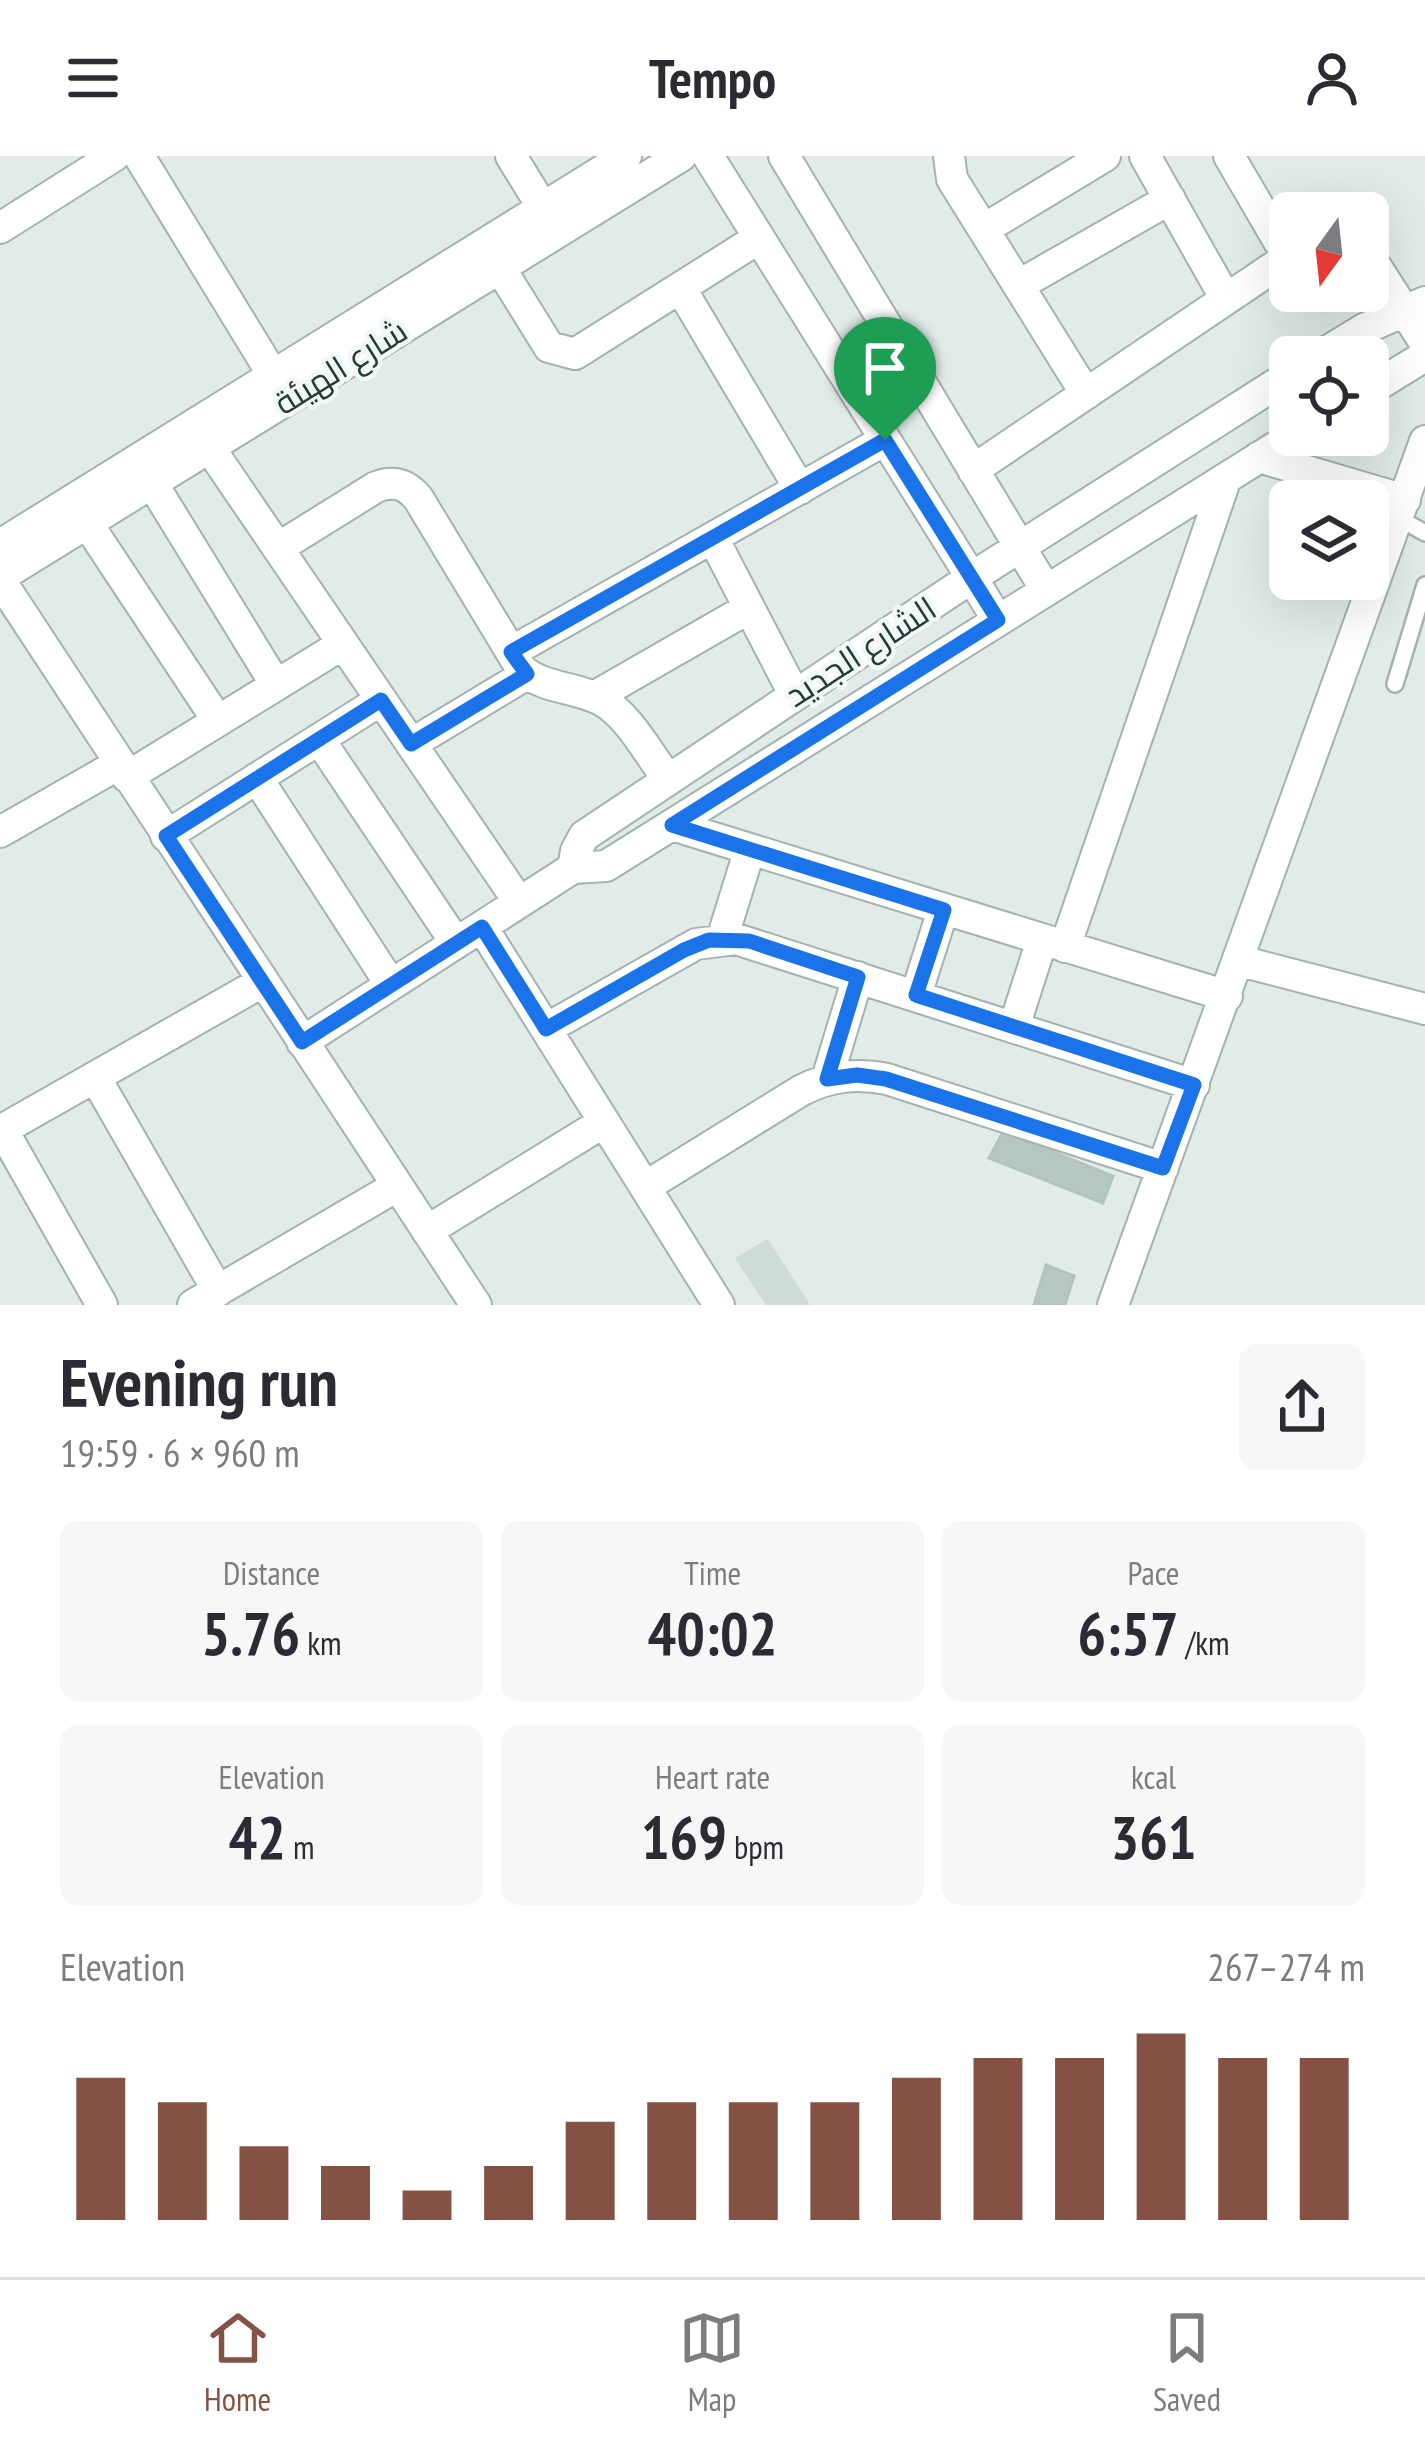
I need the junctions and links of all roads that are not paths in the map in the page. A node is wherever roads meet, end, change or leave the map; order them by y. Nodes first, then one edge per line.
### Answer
1 (115, 156) edge
2 (139, 156) edge
3 (511, 156) edge
4 (626, 156) edge
5 (681, 156) edge
6 (708, 156) edge
7 (784, 156) edge
8 (949, 156) edge
9 (1105, 156) edge
10 (1145, 156) edge
11 (1228, 156) edge
12 (1170, 199) junction
13 (543, 208) junction
14 (1269, 223) edge
15 (0, 228) edge
16 (984, 230) junction
17 (759, 238) junction
18 (500, 268) junction
19 (1269, 270) edge
20 (1389, 278) edge
21 (1018, 285) junction
22 (681, 289) junction
23 (1226, 299) junction
24 (1415, 307) edge
25 (1352, 336) edge
26 (1425, 343) edge
27 (1425, 356) edge
28 (273, 375) junction
29 (1389, 378) edge
30 (1269, 388) edge
31 (1086, 394) junction
32 (885, 440) junction
33 (1425, 441) edge
34 (209, 447) junction
35 (1269, 451) edge
36 (1259, 457) junction
37 (973, 470) junction
38 (1226, 478) junction
39 (152, 483) junction
40 (800, 489) junction
41 (1410, 517) edge
42 (87, 523) junction
43 (713, 538) junction
44 (0, 545) edge
45 (1019, 547) junction
46 (278, 548) junction
47 (0, 578) edge
48 (971, 578) junction
49 (1425, 584) edge
50 (1046, 590) junction
51 (748, 608) junction
52 (998, 620) junction
53 (343, 644) junction
54 (519, 663) junction
55 (276, 685) junction
56 (1395, 685) dead end
57 (794, 694) junction
58 (594, 697) junction
59 (381, 700) junction
60 (218, 721) junction
61 (319, 740) junction
62 (411, 744) junction
63 (123, 771) junction
64 (257, 778) junction
65 (668, 779) junction
66 (672, 825) junction
67 (0, 832) edge
68 (166, 836) junction
69 (749, 852) junction
70 (573, 868) junction
71 (519, 902) junction
72 (944, 910) junction
73 (469, 935) junction
74 (722, 939) junction
75 (1054, 944) junction
76 (1240, 961) junction
77 (858, 977) junction
78 (262, 982) junction
79 (391, 985) junction
80 (916, 995) junction
81 (1227, 996) junction
82 (1425, 1009) edge
83 (1014, 1027) junction
84 (546, 1029) junction
85 (302, 1042) junction
86 (95, 1077) junction
87 (827, 1079) junction
88 (1194, 1085) junction
89 (604, 1122) junction
90 (1, 1130) edge
91 (1163, 1168) junction
92 (397, 1186) junction
93 (645, 1187) junction
94 (427, 1231) junction
95 (205, 1298) edge
96 (711, 1302) edge
97 (102, 1305) edge
98 (476, 1305) edge
99 (1113, 1305) edge

1 - 15 street
2 - 28 street
3 - 13 street
4 - 13 street, شارع الهيئة
5 - 18 street, شارع الهيئة
6 - 17 street
7 - 37 street
8 - 16 street
9 - 16 street
10 - 12 street
11 - 14 street
12 - 21 street
12 - 23 street
13 - 28 street, شارع الهيئة
16 - 21 street
17 - 22 street
17 - 32 street
18 - 22 street
18 - 34 street, شارع الهيئة
19 - 23 street
20 - 24 street
21 - 31 street
22 - 40 street
23 - 31 street
24 - 25 street
24 - 26 street
27 - 29 street
28 - 44 street, شارع الهيئة
30 - 45 street, الشارع الجديد
31 - 37 street
32 - 40 street
32 - 48 street
33 - 41 street
34 - 39 street, شارع الهيئة
34 - 46 street
35 - 36 street, الشارع الجديد
36 - 38 street, الشارع الجديد
36 - 41 street
37 - 45 street
38 - 50 street, الشارع الجديد
38 - 75 street
39 - 42 street, شارع الهيئة
39 - 55 street
40 - 43 street
41 - 76 street
42 - 47 street, شارع الهيئة
42 - 60 street
43 - 51 street
43 - 54 street
45 - 48 street, الشارع الجديد
45 - 50 street
46 - 53 street
46 - 54 street
47 - 63 street
48 - 52 street
48 - 57 street, الشارع الجديد
49 - 56 lane
50 - 52 street, الشارع الجديد
51 - 57 street
51 - 58 street
52 - 66 street, الشارع الجديد
53 - 55 street
53 - 59 street
54 - 58 street
54 - 62 street
55 - 60 street
57 - 65 street, الشارع الجديد
58 - 65 street
59 - 61 street
59 - 62 street
60 - 63 street
61 - 64 street
61 - 73 street
62 - 71 street
63 - 67 street
63 - 68 street
64 - 68 street
64 - 79 street
65 - 70 street, الشارع الجديد
66 - 69 street
66 - 70 street, الشارع الجديد
68 - 78 street
69 - 72 street
69 - 74 street
70 - 71 street, الشارع الجديد
71 - 73 street, الشارع الجديد
72 - 75 street
72 - 80 street
73 - 79 street, الشارع الجديد
73 - 84 street
74 - 77 street
74 - 84 street
75 - 81 street
75 - 83 street
76 - 81 street
76 - 82 street
77 - 80 street
77 - 87 street
78 - 85 street
78 - 86 street
79 - 85 street, الشارع الجديد
80 - 83 street
81 - 88 street
83 - 88 street
84 - 89 street
85 - 92 street
86 - 90 street
86 - 95 street
87 - 91 street
87 - 93 street
88 - 91 street
89 - 93 street
89 - 94 street
90 - 97 street
91 - 99 street
92 - 94 street
92 - 95 street
93 - 96 street
94 - 98 street

